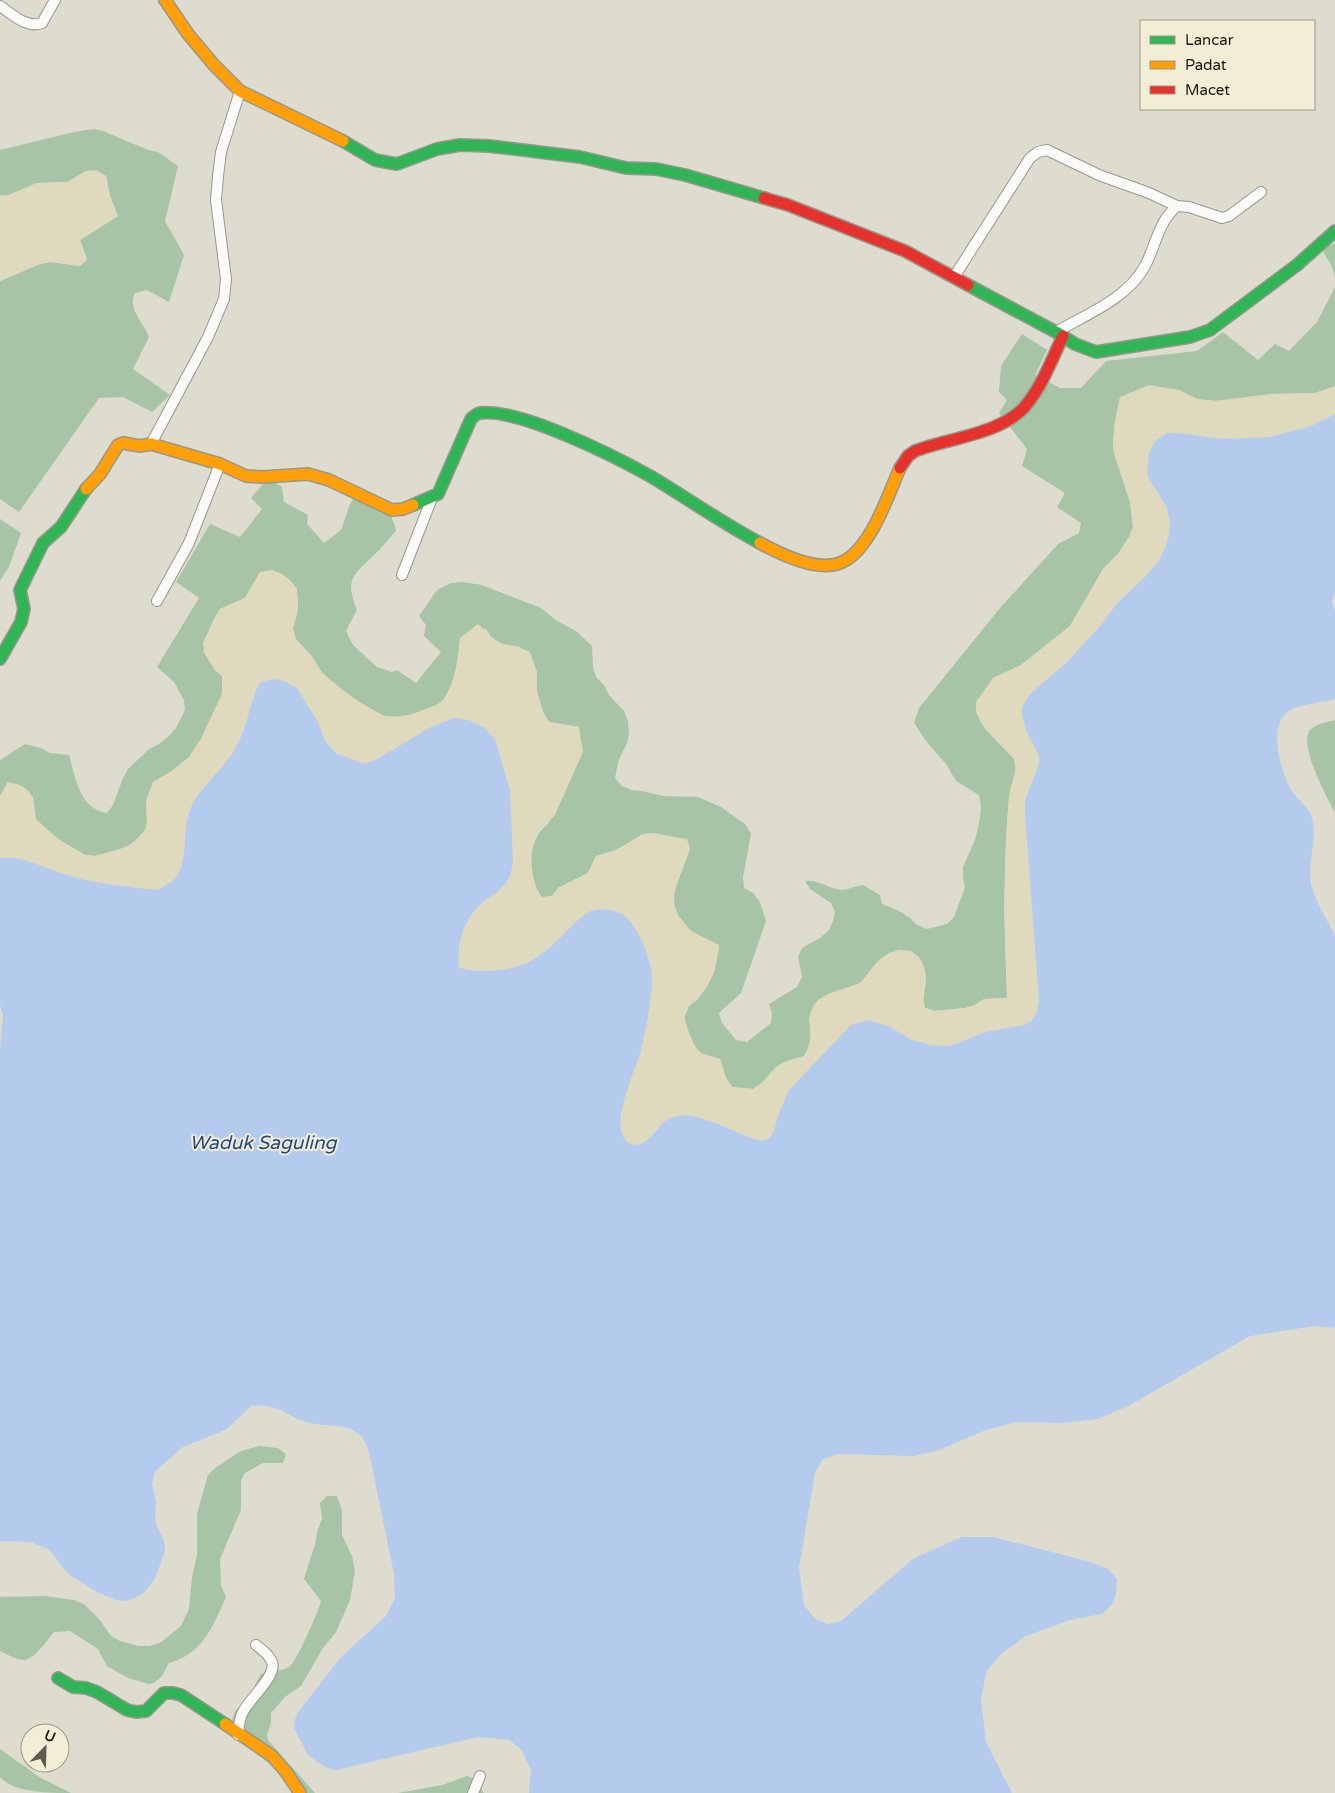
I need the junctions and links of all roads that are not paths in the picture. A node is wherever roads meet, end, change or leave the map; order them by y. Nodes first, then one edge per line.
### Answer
1 (54, 0) edge
2 (165, 0) edge
3 (0, 6) edge
4 (240, 91) junction
5 (1261, 192) dead end
6 (1177, 206) junction
7 (1335, 231) edge
8 (954, 277) junction
9 (1059, 334) junction
10 (151, 444) junction
11 (220, 464) junction
12 (432, 498) junction
13 (402, 575) dead end
14 (157, 601) dead end
15 (0, 660) edge
16 (256, 1645) dead end
17 (58, 1678) dead end
18 (238, 1735) junction
19 (480, 1776) dead end
20 (300, 1793) edge
21 (473, 1793) edge

1 - 3 street
2 - 4 street
4 - 8 street
4 - 10 street
5 - 6 street
6 - 8 street
6 - 9 street
7 - 9 street
8 - 9 street
9 - 12 street
10 - 11 street
10 - 15 street
11 - 12 street
11 - 14 street
12 - 13 street
16 - 18 street
17 - 18 street
18 - 20 street
19 - 21 street

